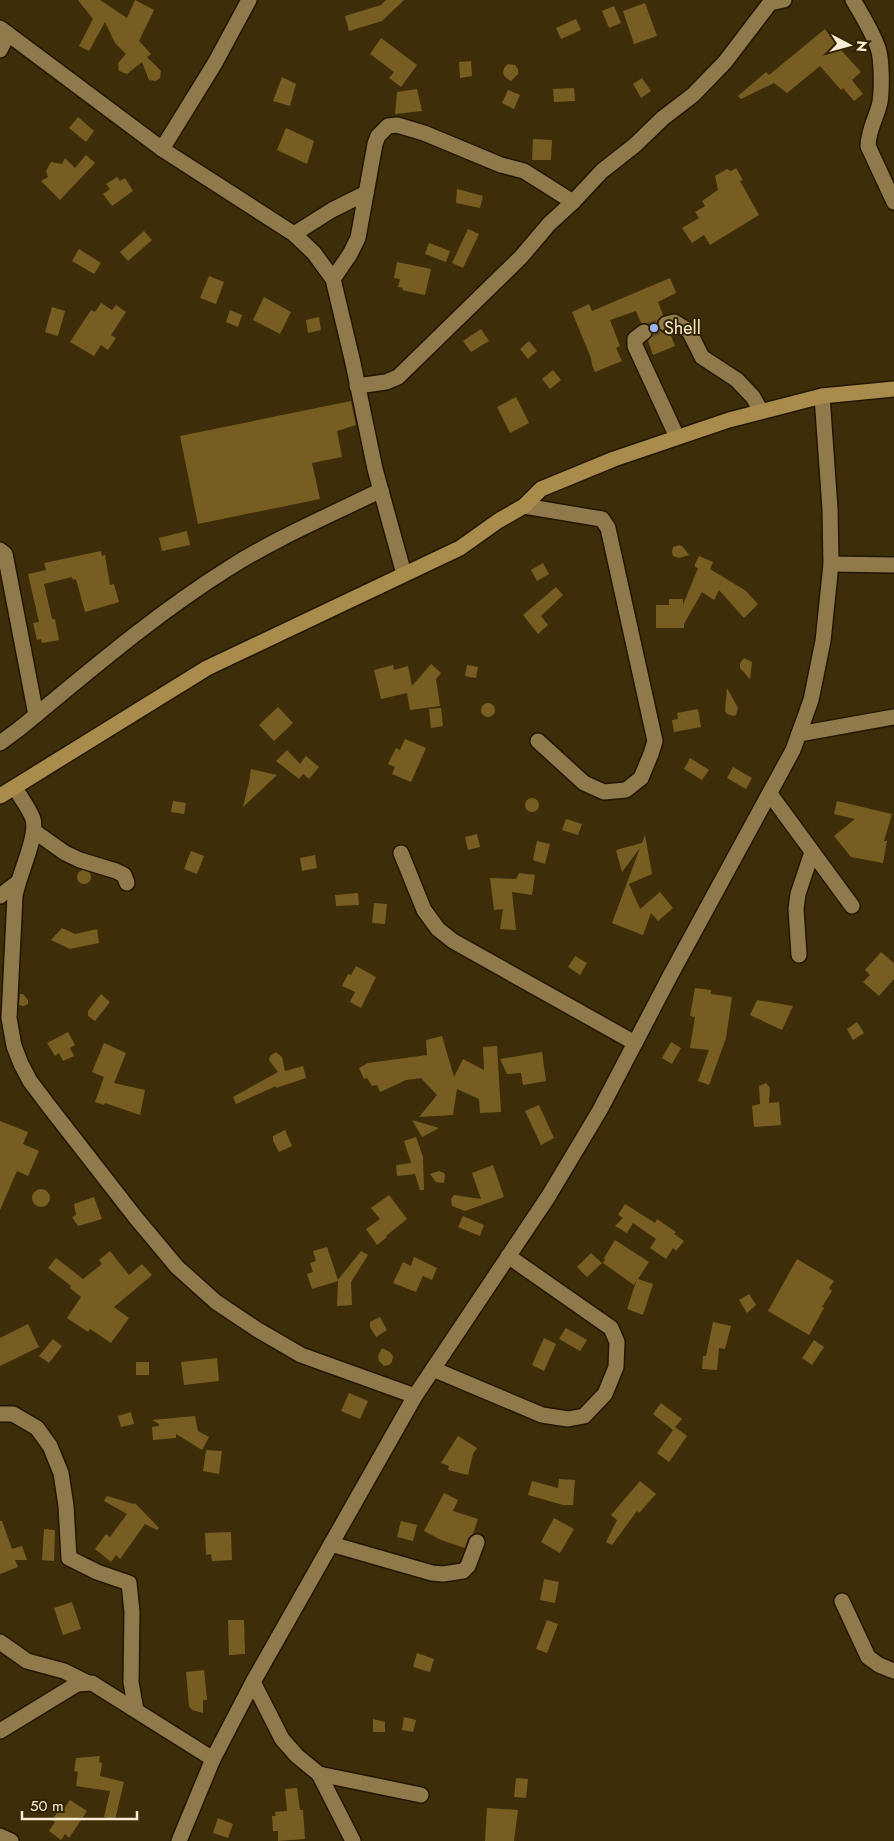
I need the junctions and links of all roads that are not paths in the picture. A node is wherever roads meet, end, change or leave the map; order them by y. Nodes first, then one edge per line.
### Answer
1 (249, 0) edge
2 (853, 0) edge
3 (776, 1) edge
4 (4, 31) edge
5 (0, 50) edge
6 (162, 149) junction
7 (366, 193) junction
8 (572, 202) junction
9 (894, 202) edge
10 (294, 234) junction
11 (333, 279) junction
12 (666, 324) tunnel mouth
13 (644, 332) dead end
14 (357, 386) junction
15 (894, 389) edge
16 (822, 396) junction
17 (761, 411) junction
18 (678, 437) junction
19 (381, 490) junction
20 (524, 506) junction
21 (0, 550) edge
22 (831, 564) junction
23 (894, 565) edge
24 (404, 574) junction
25 (36, 715) junction
26 (894, 717) edge
27 (799, 734) junction
28 (538, 741) dead end
29 (0, 743) edge
30 (15, 788) junction
31 (770, 794) junction
32 (0, 796) edge
33 (34, 831) junction
34 (812, 852) junction
35 (401, 853) dead end
36 (17, 883) junction
37 (127, 883) dead end
38 (0, 896) edge
39 (852, 906) dead end
40 (799, 956) dead end
41 (635, 1043) junction
42 (508, 1256) junction
43 (433, 1370) junction
44 (415, 1396) junction
45 (0, 1414) edge
46 (477, 1542) dead end
47 (331, 1544) junction
48 (842, 1601) dead end
49 (0, 1642) edge
50 (894, 1671) edge
51 (86, 1682) junction
52 (253, 1682) junction
53 (136, 1710) junction
54 (0, 1731) edge
55 (214, 1759) junction
56 (320, 1774) junction
57 (421, 1795) dead end
58 (0, 1836) edge
59 (12, 1841) edge
60 (179, 1841) edge
61 (352, 1841) edge

1 - 6 street
2 - 9 street
3 - 8 street
4 - 5 street
4 - 6 street
6 - 10 street
7 - 8 street
7 - 10 street
7 - 11 street
8 - 14 street
10 - 11 street
11 - 14 street
12 - 17 street
13 - 18 street
14 - 19 street
15 - 16 main road
16 - 17 main road
16 - 22 street
17 - 18 main road
18 - 20 main road
19 - 24 street
19 - 25 street
20 - 24 main road
20 - 28 street
21 - 25 street
22 - 23 street
22 - 27 street
24 - 30 main road
25 - 29 street
26 - 27 street
27 - 31 street
30 - 32 main road
30 - 33 street
31 - 34 street
31 - 41 street
33 - 36 street
33 - 37 street
34 - 39 street
34 - 40 street
35 - 41 street
36 - 38 street
36 - 44 street
41 - 42 street
42 - 43 street
42 - 43 street
43 - 44 street
44 - 47 street
45 - 53 street
46 - 47 street
47 - 52 street
48 - 50 street
49 - 51 street
51 - 53 street
51 - 54 street
52 - 55 street
52 - 56 street
53 - 55 street
55 - 60 street
56 - 57 street
56 - 61 street
58 - 59 street

